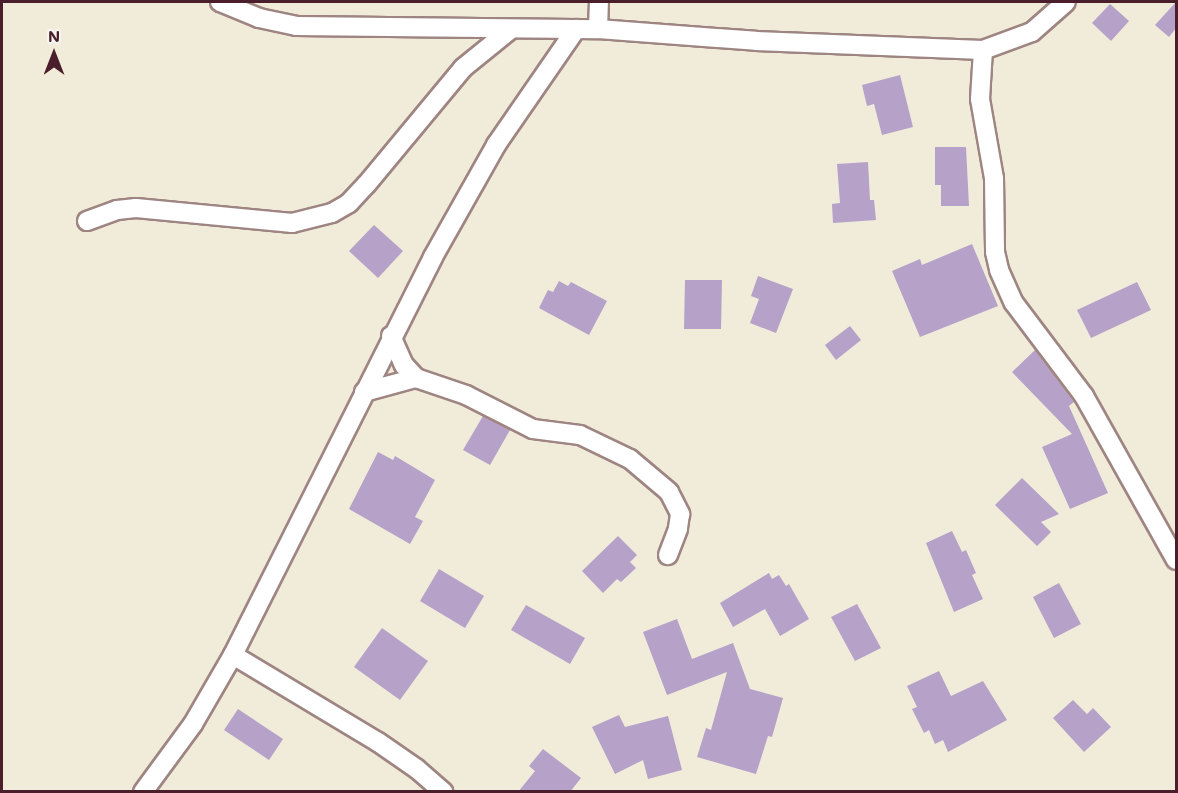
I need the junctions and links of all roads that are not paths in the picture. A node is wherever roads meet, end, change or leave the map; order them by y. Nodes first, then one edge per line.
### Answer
1 (220, 2) edge
2 (599, 2) edge
3 (1066, 2) edge
4 (511, 29) junction
5 (576, 29) junction
6 (598, 29) junction
7 (983, 50) junction
8 (87, 221) dead end
9 (391, 336) junction
10 (416, 378) junction
11 (364, 392) junction
12 (668, 555) dead end
13 (1176, 560) edge
14 (233, 655) junction
15 (143, 792) edge
16 (444, 792) edge

1 - 4 street
2 - 6 street
3 - 7 street
4 - 5 street
4 - 8 street
5 - 6 street
5 - 9 street
6 - 7 street
7 - 13 street
9 - 10 street
9 - 11 street
10 - 11 street
10 - 12 street
11 - 14 street
14 - 15 street
14 - 16 street

